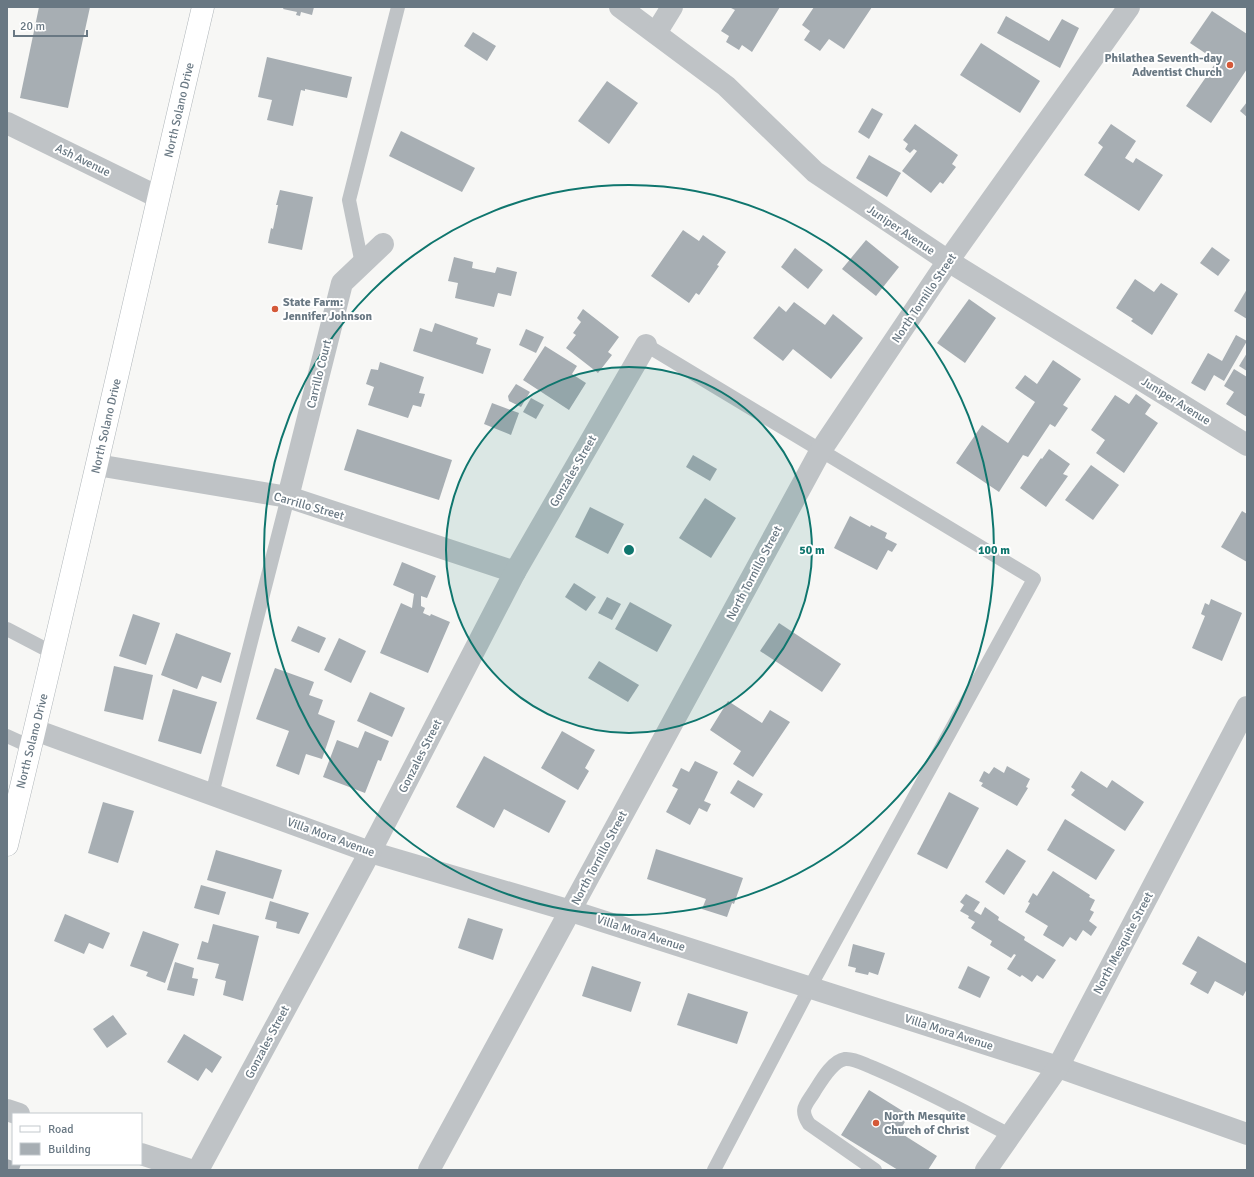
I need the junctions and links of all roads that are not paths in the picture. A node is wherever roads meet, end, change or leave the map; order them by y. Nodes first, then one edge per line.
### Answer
1 (203, 7) edge
2 (398, 7) edge
3 (620, 7) edge
4 (672, 7) edge
5 (1129, 7) edge
6 (656, 33) junction
7 (7, 124) edge
8 (158, 197) junction
9 (383, 244) dead end
10 (948, 261) junction
11 (362, 264) junction
12 (646, 345) joint
13 (1247, 445) edge
14 (821, 450) junction
15 (97, 465) junction
16 (288, 497) junction
17 (515, 572) junction
18 (7, 629) edge
19 (53, 653) junction
20 (1247, 707) edge
21 (7, 736) edge
22 (33, 739) junction
23 (212, 794) junction
24 (7, 845) edge
25 (370, 852) junction
26 (571, 911) junction
27 (810, 987) junction
28 (1058, 1067) junction
29 (1247, 1134) edge
30 (1010, 1135) junction
31 (142, 1154) edge
32 (190, 1170) edge
33 (198, 1170) edge
34 (429, 1170) edge
35 (714, 1170) edge
36 (874, 1170) edge
37 (986, 1170) edge

1 - 8 main road, North Solano Drive
2 - 11 lane
3 - 6 street, Juniper Avenue
4 - 6 street
5 - 10 street, North Tornillo Street
6 - 10 street, Juniper Avenue
7 - 8 street, Ash Avenue
8 - 15 main road, North Solano Drive
9 - 11 street, Carrillo Court
10 - 13 street, Juniper Avenue
10 - 14 street, North Tornillo Street
11 - 16 street, Carrillo Court
12 - 14 lane
12 - 17 street, Gonzales Street
14 - 26 street, North Tornillo Street
14 - 27 lane
15 - 16 street, Carrillo Street
15 - 19 main road, North Solano Drive
16 - 17 street, Carrillo Street
16 - 23 lane
17 - 25 street, Gonzales Street
18 - 19 lane
19 - 22 main road, North Solano Drive
20 - 28 street, North Mesquite Street
21 - 22 lane
22 - 23 street, Villa Mora Avenue
22 - 24 main road, North Solano Drive
23 - 25 street, Villa Mora Avenue
25 - 26 street, Villa Mora Avenue
25 - 33 street, Gonzales Street
26 - 27 street, Villa Mora Avenue
26 - 34 street, North Tornillo Street
27 - 28 street, Villa Mora Avenue
27 - 35 lane
28 - 29 street, Villa Mora Avenue
28 - 30 street, North Mesquite Street
30 - 36 lane
30 - 37 street, North Mesquite Street
31 - 32 street

